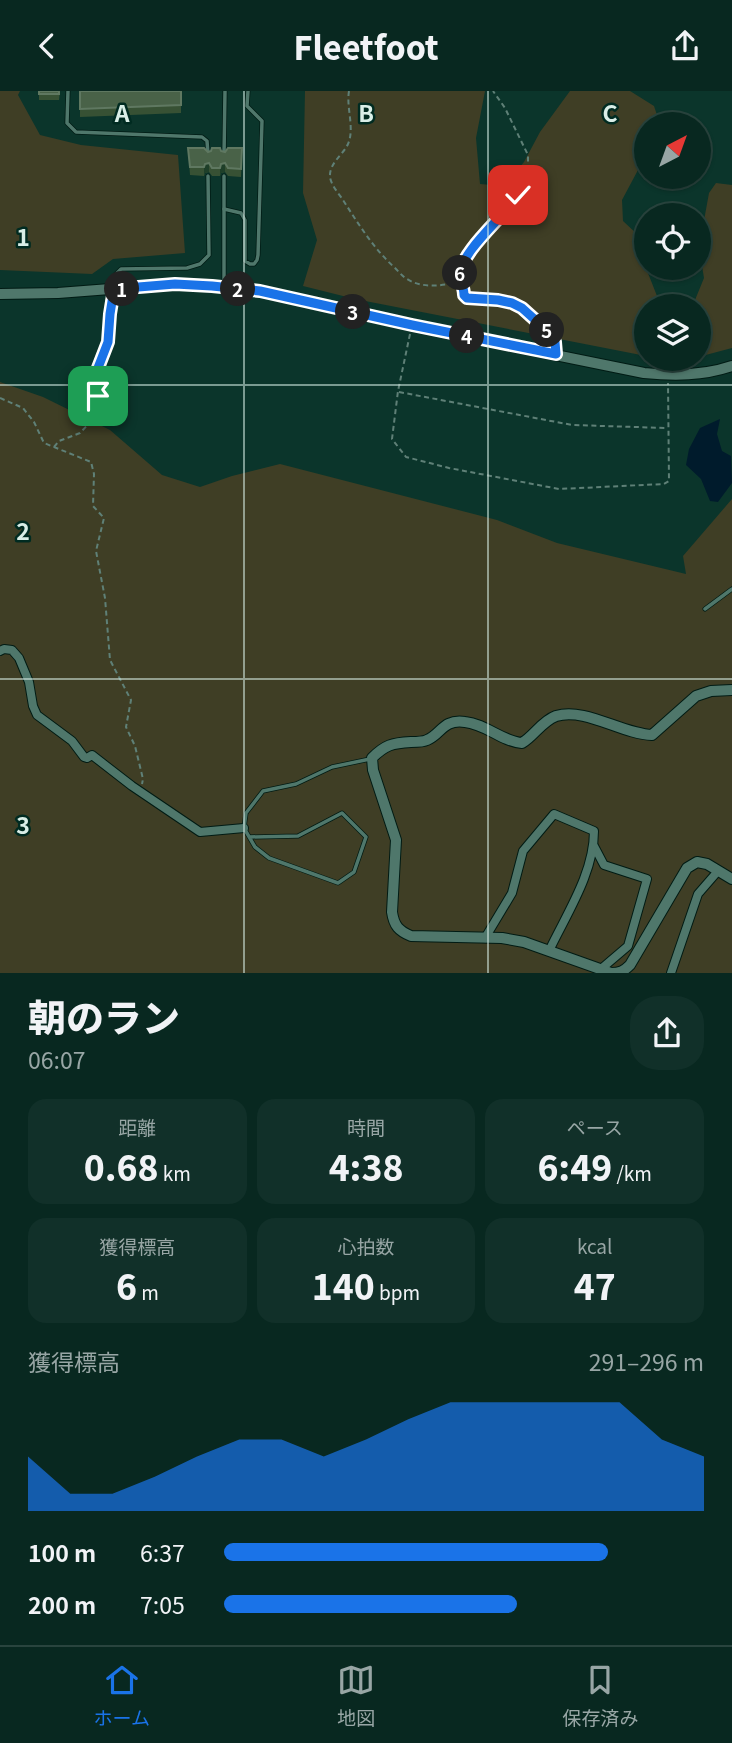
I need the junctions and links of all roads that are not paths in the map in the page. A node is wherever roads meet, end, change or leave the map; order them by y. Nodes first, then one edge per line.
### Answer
1 (68, 91) edge
2 (225, 91) edge
3 (248, 91) edge
4 (208, 156) edge
5 (224, 156) edge
6 (208, 176) dead end
7 (224, 176) dead end
8 (224, 209) junction
9 (461, 282) road end
10 (224, 287) junction
11 (114, 289) junction
12 (0, 294) edge
13 (556, 354) junction
14 (732, 366) edge
15 (732, 589) edge
16 (705, 610) dead end
17 (0, 651) edge
18 (732, 691) edge
19 (372, 758) junction
20 (244, 828) junction
21 (249, 837) dead end
22 (594, 846) junction
23 (718, 871) junction
24 (732, 879) edge
25 (485, 938) junction
26 (549, 951) junction
27 (601, 969) junction
28 (671, 973) edge

1 - 4 lane
2 - 5 lane
3 - 8 lane
6 - 11 lane
7 - 8 lane
8 - 10 lane
9 - 13 street
10 - 11 street
10 - 13 street
11 - 12 street
13 - 14 street
15 - 16 lane
17 - 20 street
18 - 19 street
19 - 20 lane
19 - 25 street
20 - 21 lane
22 - 25 street
22 - 26 street
22 - 27 street
23 - 24 street
23 - 27 street
23 - 28 street
25 - 26 street
26 - 27 street

